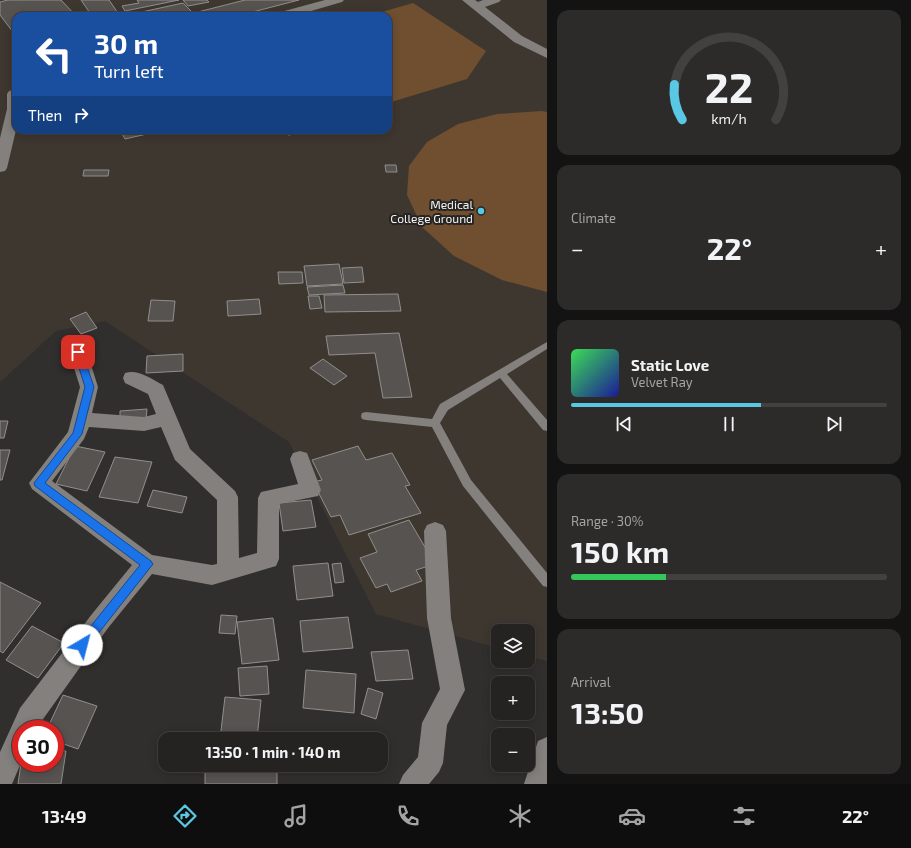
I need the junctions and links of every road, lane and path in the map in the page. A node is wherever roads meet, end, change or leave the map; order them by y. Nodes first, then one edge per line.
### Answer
1 (338, 0) edge
2 (495, 0) edge
3 (472, 3) edge
4 (295, 12) edge
5 (547, 54) edge
6 (12, 117) edge
7 (0, 168) edge
8 (547, 345) edge
9 (78, 352) dead end
10 (501, 373) junction
11 (132, 378) dead end
12 (366, 416) dead end
13 (167, 418) junction
14 (81, 420) junction
15 (436, 423) junction
16 (547, 427) edge
17 (300, 459) dead end
18 (435, 531) dead end
19 (148, 564) junction
20 (228, 570) junction
21 (547, 582) edge
22 (28, 720) edge
23 (546, 750) edge
24 (12, 755) edge
25 (0, 782) edge
26 (412, 784) edge
27 (537, 784) edge

1 - 4 street
2 - 3 street
3 - 5 street
6 - 7 street
8 - 10 lane
9 - 14 street
10 - 15 lane
10 - 16 lane
11 - 13 street
12 - 15 lane
13 - 14 street
13 - 20 street
14 - 19 street
15 - 21 lane
17 - 20 street
18 - 26 street
19 - 20 street
19 - 22 street
23 - 27 street
24 - 25 street

